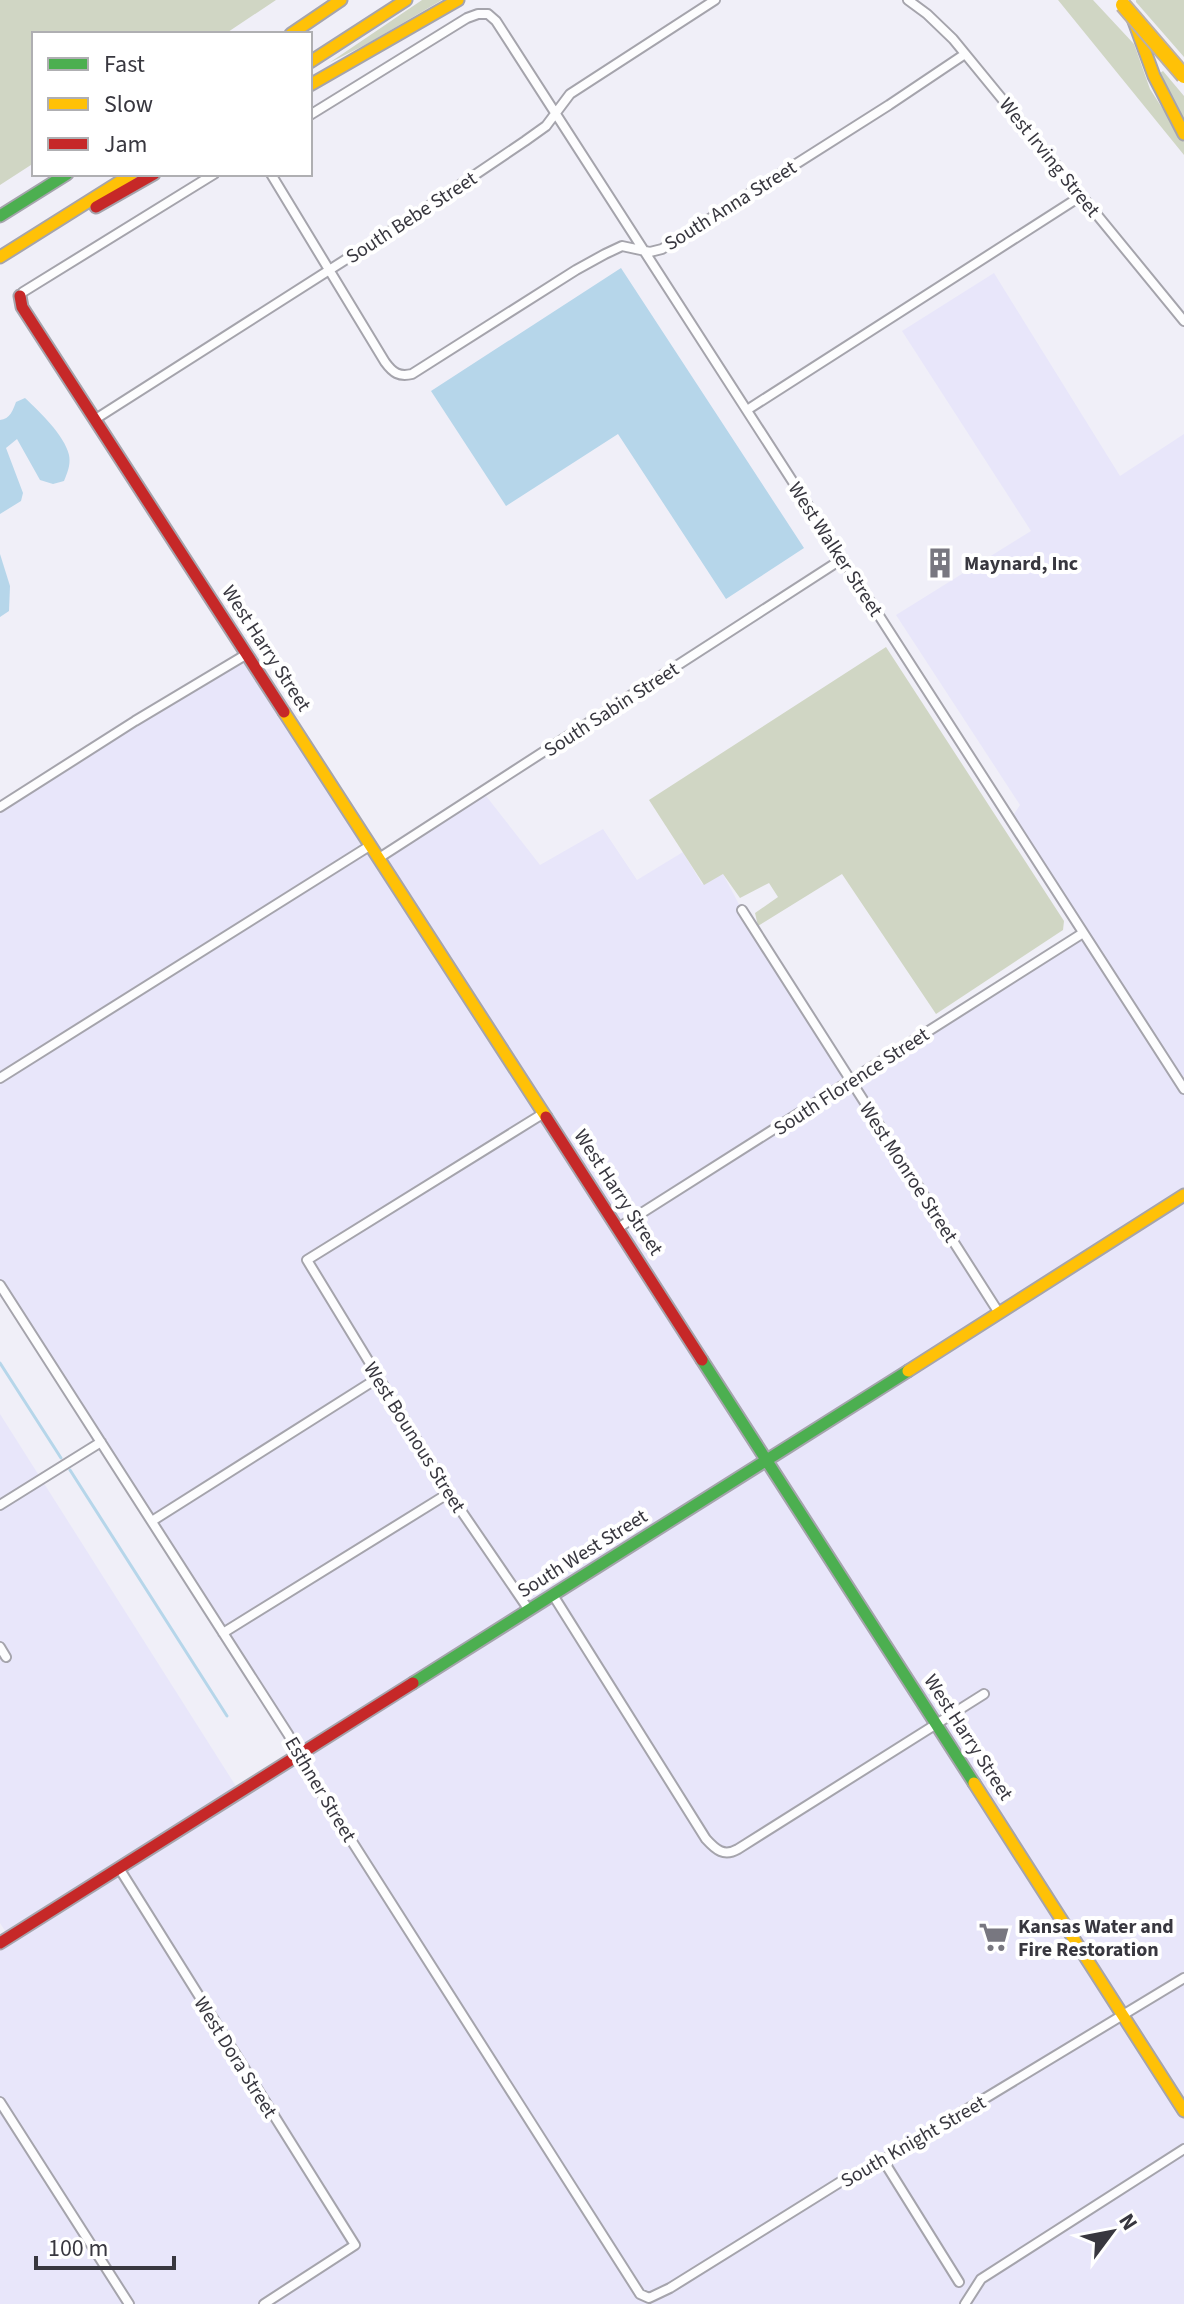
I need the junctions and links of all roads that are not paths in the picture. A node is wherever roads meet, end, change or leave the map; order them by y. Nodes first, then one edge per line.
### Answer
1 (341, 0) edge
2 (406, 0) edge
3 (458, 0) edge
4 (715, 0) edge
5 (908, 0) edge
6 (1121, 1) edge
7 (294, 32) edge
8 (965, 54) junction
9 (312, 61) edge
10 (1184, 76) edge
11 (312, 84) edge
12 (312, 114) edge
13 (556, 115) junction
14 (1184, 134) edge
15 (64, 176) edge
16 (129, 176) edge
17 (150, 176) edge
18 (211, 176) edge
19 (272, 176) edge
20 (1081, 196) junction
21 (0, 216) edge
22 (34, 235) junction
23 (643, 250) junction
24 (0, 257) edge
25 (329, 270) junction
26 (20, 296) joint
27 (1184, 321) edge
28 (747, 410) junction
29 (94, 420) junction
30 (842, 559) junction
31 (247, 654) junction
32 (0, 807) edge
33 (375, 851) junction
34 (742, 910) dead end
35 (1083, 933) junction
36 (0, 1078) edge
37 (851, 1081) junction
38 (1184, 1089) edge
39 (544, 1113) junction
40 (1184, 1195) edge
41 (618, 1228) junction
42 (0, 1285) edge
43 (999, 1313) junction
44 (378, 1378) junction
45 (101, 1442) junction
46 (767, 1461) junction
47 (449, 1493) junction
48 (0, 1505) edge
49 (152, 1521) junction
50 (553, 1595) junction
51 (529, 1610) junction
52 (223, 1633) junction
53 (0, 1647) edge
54 (6, 1657) dead end
55 (984, 1694) dead end
56 (936, 1724) junction
57 (299, 1753) junction
58 (119, 1868) junction
59 (0, 1943) edge
60 (1184, 1978) edge
61 (1123, 2015) junction
62 (0, 2102) edge
63 (1184, 2111) edge
64 (1184, 2149) edge
65 (883, 2160) junction
66 (959, 2282) dead end
67 (640, 2294) joint
68 (129, 2304) edge
69 (264, 2304) edge
70 (965, 2304) edge

1 - 7 main road
2 - 9 main road
3 - 11 main road
4 - 13 street, South Bebe Street
5 - 8 street, West Irving Street
6 - 10 main road, bridge
6 - 14 main road
8 - 20 street, West Irving Street
8 - 23 street, South Anna Street
12 - 13 street, West Walker Street
13 - 23 street, West Walker Street
13 - 25 street, South Bebe Street
15 - 21 main road
16 - 22 main road
17 - 22 main road
18 - 26 street
19 - 25 street
20 - 27 street, West Irving Street
20 - 28 street
22 - 24 main road
23 - 25 street, South Anna Street
23 - 28 street, West Walker Street
25 - 29 street, South Bebe Street
26 - 29 main road, West Harry Street
28 - 30 street, West Walker Street
29 - 31 main road, West Harry Street
30 - 33 street, South Sabin Street
30 - 35 street, West Walker Street
31 - 32 street
31 - 33 main road, West Harry Street
33 - 36 street, South Sabin Street
33 - 39 main road, West Harry Street
34 - 37 street, West Monroe Street
35 - 37 street, South Florence Street
35 - 38 street, West Walker Street
37 - 41 street, South Florence Street
37 - 43 street, West Monroe Street
39 - 41 main road, West Harry Street
39 - 44 street, West Bounous Street
40 - 43 main road, South West Street
41 - 46 main road, West Harry Street
42 - 45 street, Esthner Street
43 - 46 main road, South West Street
44 - 47 street, West Bounous Street
44 - 49 street
45 - 48 street
45 - 49 street, Esthner Street
46 - 50 main road, South West Street
46 - 56 main road, West Harry Street
47 - 51 street, West Bounous Street
47 - 52 street
49 - 52 street, Esthner Street
50 - 51 main road, South West Street
50 - 56 street
51 - 57 main road, South West Street
52 - 57 street, Esthner Street
53 - 54 street
55 - 56 street
56 - 61 main road, West Harry Street
57 - 58 main road, South West Street
57 - 67 street, Esthner Street
58 - 59 main road, South West Street
58 - 69 street, West Dora Street
60 - 61 street, South Knight Street
61 - 63 main road, West Harry Street
61 - 65 street, South Knight Street
62 - 68 street
64 - 70 street
65 - 66 street
65 - 67 street, South Knight Street

